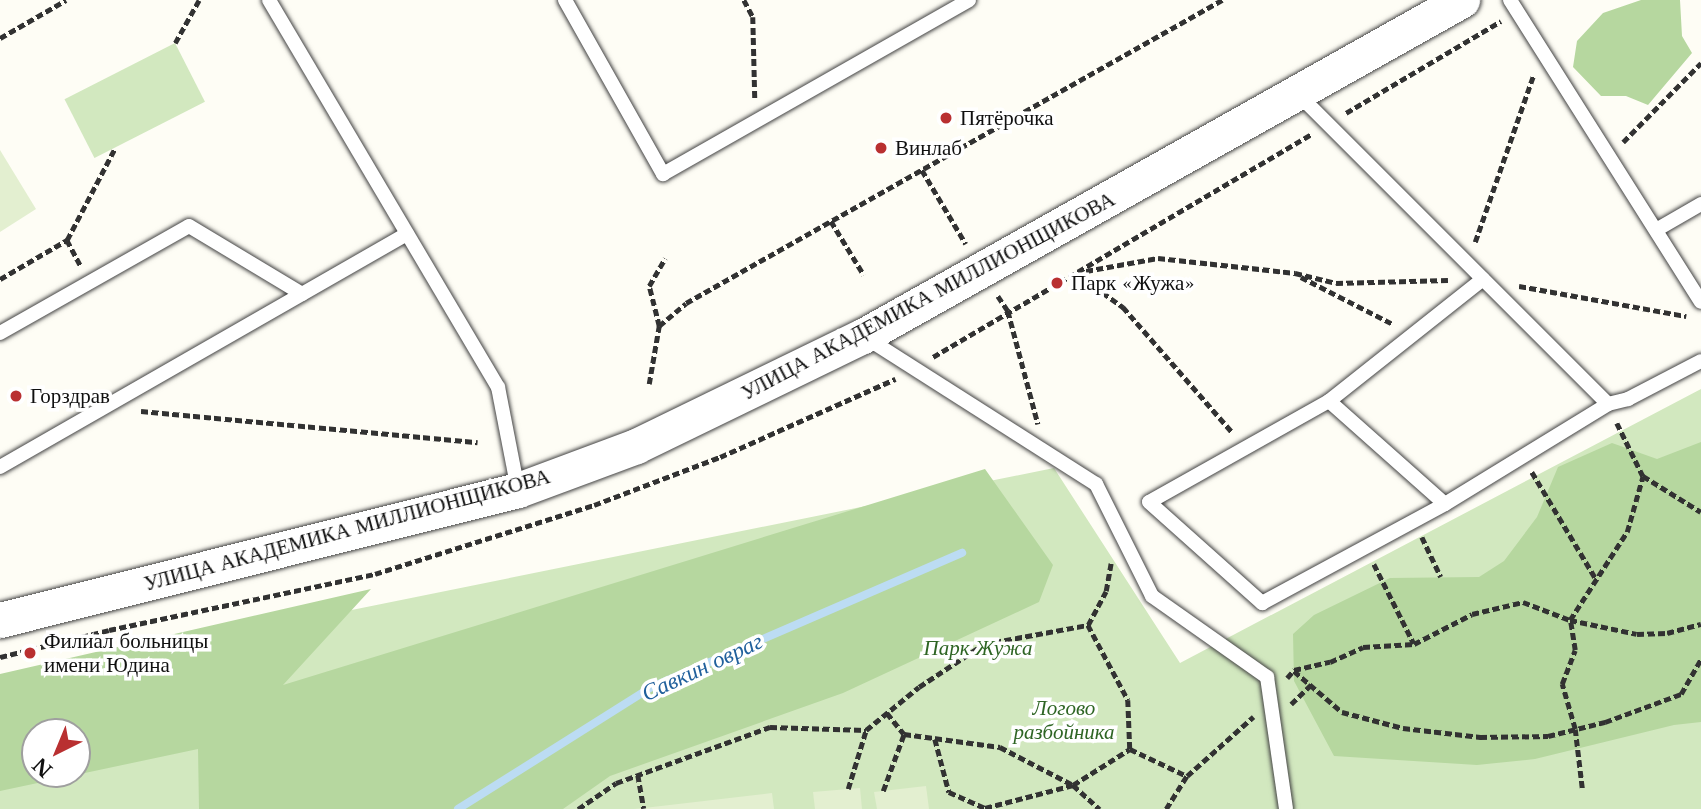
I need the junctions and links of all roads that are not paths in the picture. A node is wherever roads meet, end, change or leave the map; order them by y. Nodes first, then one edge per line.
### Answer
1 (269, 0) edge
2 (565, 0) edge
3 (969, 0) edge
4 (1462, 0) edge
5 (1510, 0) edge
6 (1299, 94) junction
7 (1701, 204) edge
8 (1656, 229) junction
9 (407, 234) junction
10 (1483, 279) junction
11 (302, 295) junction
12 (1701, 302) edge
13 (0, 334) edge
14 (863, 336) junction
15 (1701, 361) edge
16 (1329, 401) junction
17 (1608, 404) junction
18 (0, 467) edge
19 (518, 490) junction
20 (1445, 504) junction
21 (0, 620) edge
22 (1286, 809) edge

1 - 9 lane
2 - 3 lane
4 - 6 street, УЛИЦА АКАДЕМИКА МИЛЛИОНЩИКОВА
5 - 8 lane
6 - 10 lane
6 - 14 street, УЛИЦА АКАДЕМИКА МИЛЛИОНЩИКОВА
7 - 8 lane
8 - 12 lane
9 - 11 lane
9 - 19 lane
10 - 16 lane
10 - 17 lane
11 - 13 lane
11 - 18 lane
14 - 19 street, УЛИЦА АКАДЕМИКА МИЛЛИОНЩИКОВА
14 - 22 lane
15 - 17 lane
16 - 20 lane
16 - 20 lane
17 - 20 lane
19 - 21 street, УЛИЦА АКАДЕМИКА МИЛЛИОНЩИКОВА

